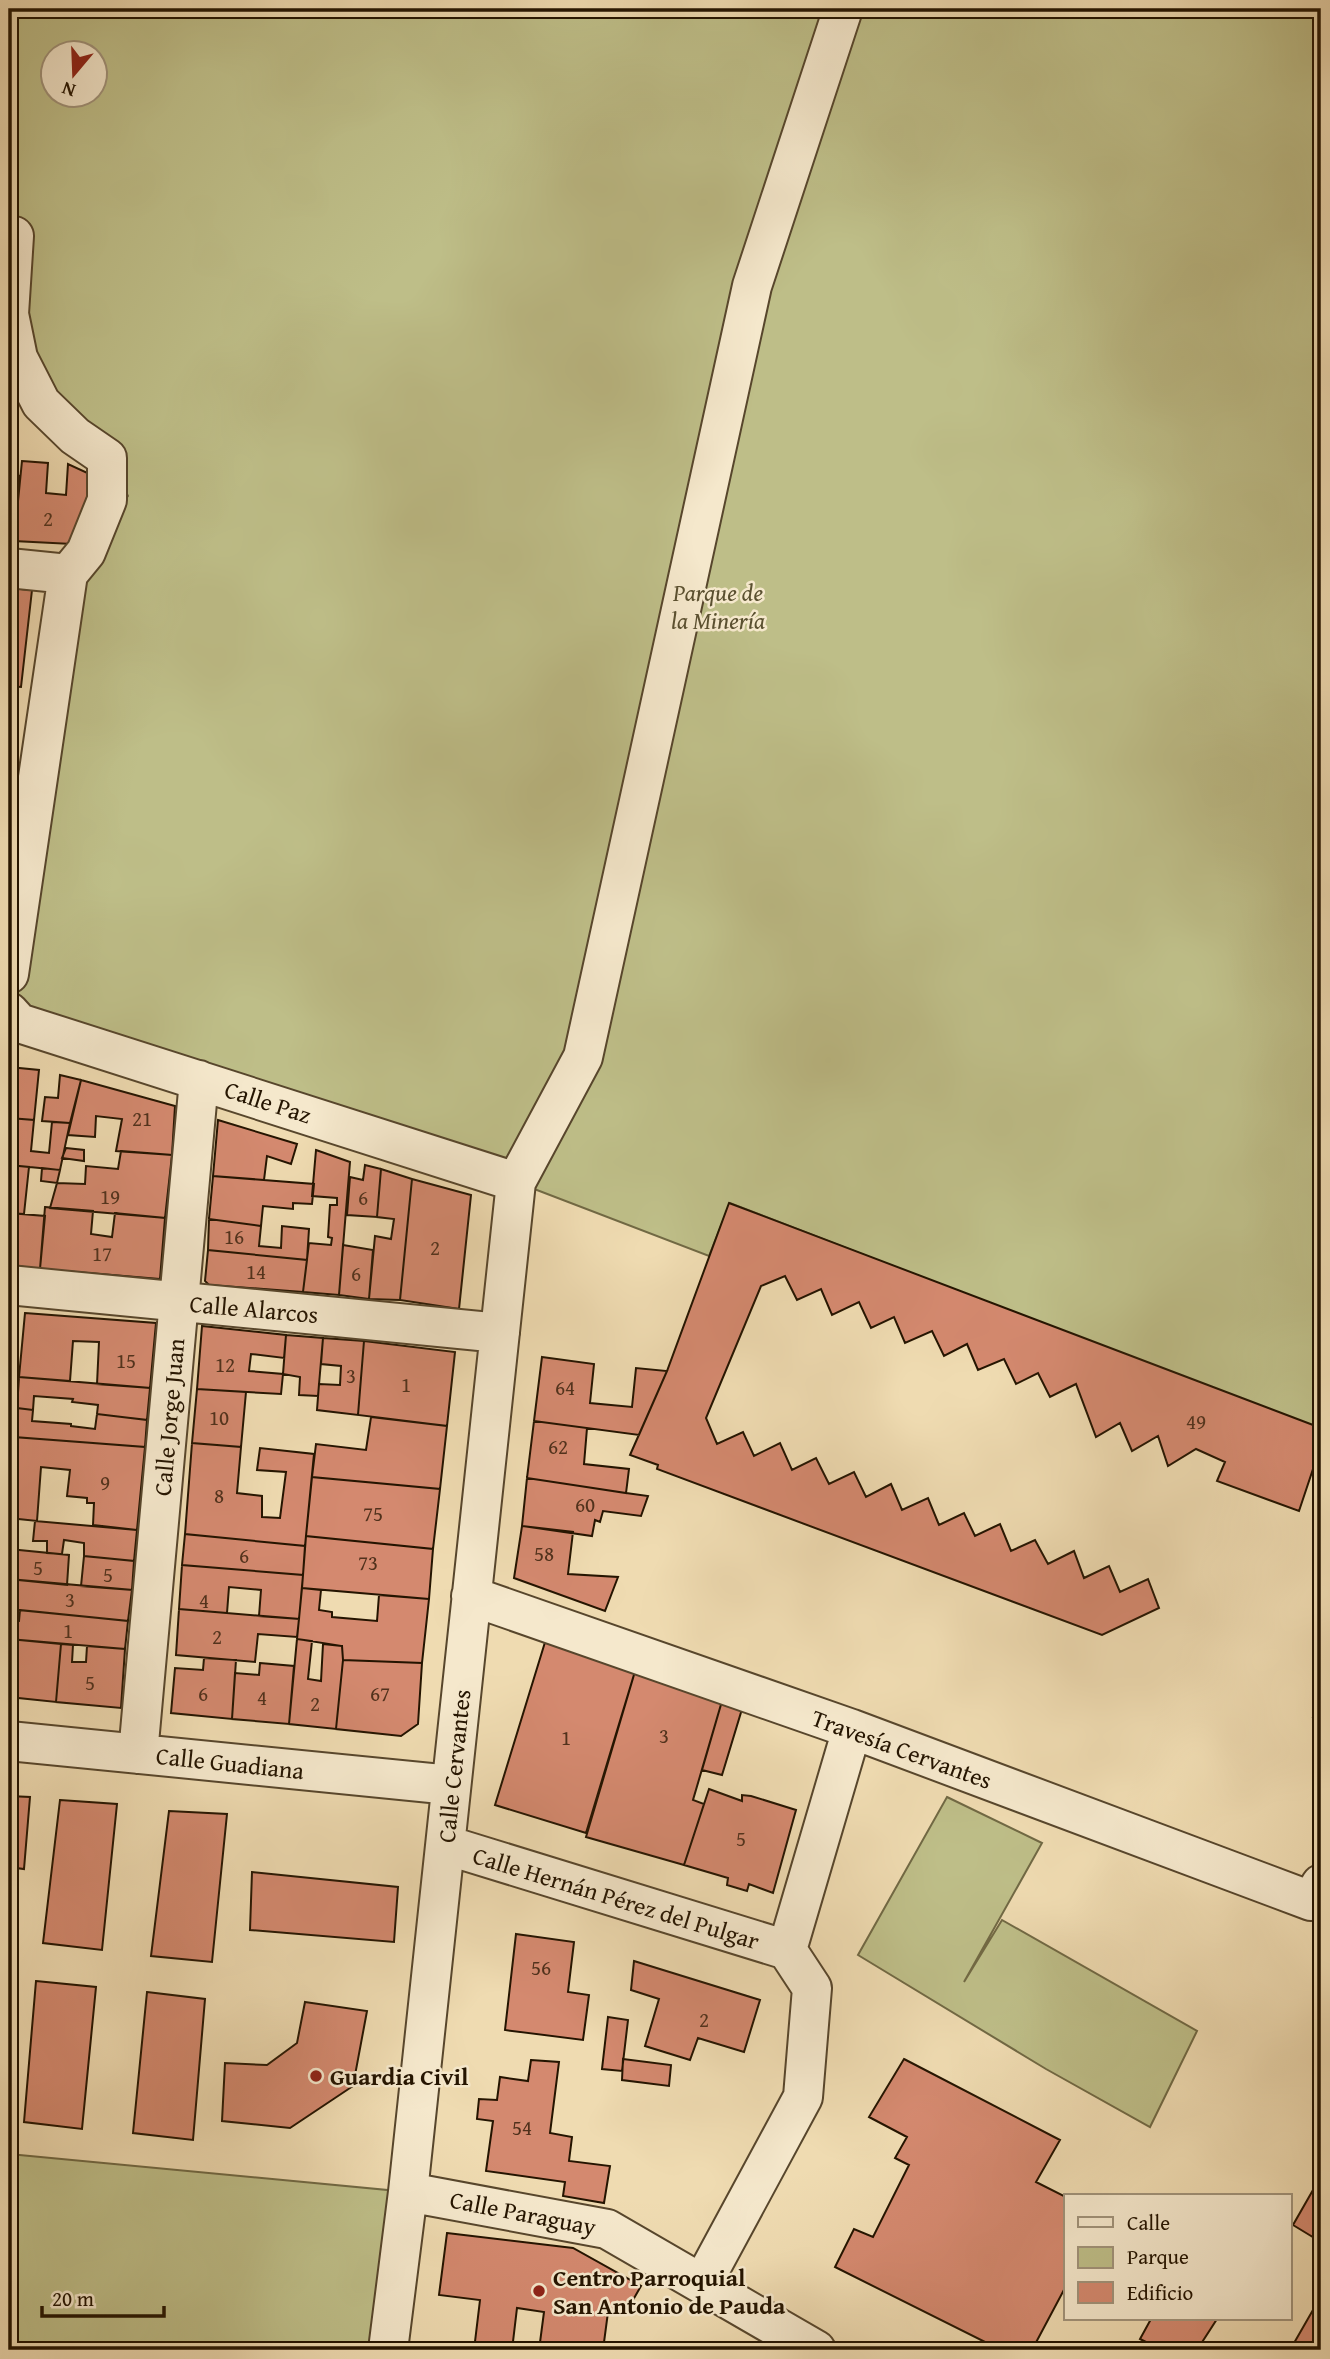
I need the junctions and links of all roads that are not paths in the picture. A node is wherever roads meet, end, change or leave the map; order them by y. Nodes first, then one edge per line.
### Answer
1 (843, 9) edge
2 (11, 236) edge
3 (9, 568) edge
4 (68, 574) junction
5 (10, 960) edge
6 (14, 1018) edge
7 (199, 1080) junction
8 (516, 1182) junction
9 (9, 1285) edge
10 (180, 1302) junction
11 (500, 1333) junction
12 (471, 1596) junction
13 (852, 1729) junction
14 (9, 1741) edge
15 (138, 1754) junction
16 (451, 1784) junction
17 (446, 1845) junction
18 (1321, 1884) edge
19 (787, 1950) junction
20 (408, 2192) junction
21 (702, 2284) junction
22 (388, 2350) edge
23 (816, 2350) edge

1 - 8 street
2 - 4 street
3 - 4 street
4 - 5 street
6 - 7 street, Calle Paz
7 - 8 street, Calle Paz
7 - 10 street, Calle Jorge Juan
8 - 11 street, Calle Cervantes
9 - 10 street, Calle Alarcos
10 - 11 street, Calle Alarcos
10 - 15 street, Calle Jorge Juan
11 - 12 street, Calle Cervantes
12 - 13 street, Travesía Cervantes
12 - 16 street, Calle Cervantes
13 - 18 street, Travesía Cervantes
13 - 19 street, Calle Hernán Pérez del Pulgar
14 - 15 street, Calle Guadiana
15 - 16 street, Calle Guadiana
16 - 17 street, Calle Cervantes
17 - 19 street, Calle Hernán Pérez del Pulgar
17 - 20 street, Calle Cervantes
19 - 21 street, Calle Hernán Pérez del Pulgar
20 - 21 street, Calle Paraguay
20 - 22 street, Calle Cervantes
21 - 23 street, Calle Paraguay

